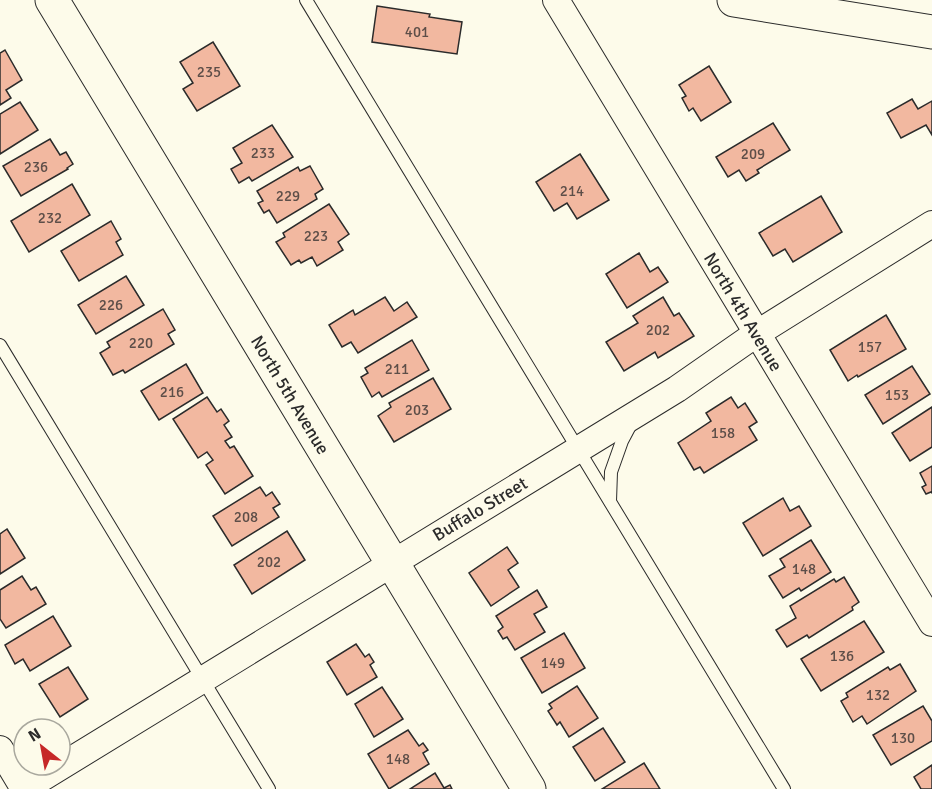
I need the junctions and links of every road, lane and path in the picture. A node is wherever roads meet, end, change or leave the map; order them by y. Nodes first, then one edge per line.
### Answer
1 (52, 0) edge
2 (306, 0) edge
3 (556, 0) edge
4 (734, 0) edge
5 (932, 32) edge
6 (932, 225) edge
7 (756, 334) junction
8 (0, 345) edge
9 (637, 413) junction
10 (578, 449) junction
11 (610, 502) junction
12 (392, 563) junction
13 (932, 623) edge
14 (202, 680) junction
15 (0, 749) edge
16 (24, 789) edge
17 (269, 789) edge
18 (529, 789) edge
19 (784, 789) edge

1 - 12 street, North 5th Avenue
2 - 10 lane
3 - 7 street, North 4th Avenue
4 - 5 street
6 - 7 street, Buffalo Street
7 - 9 street, Buffalo Street
7 - 13 street, North 4th Avenue
8 - 14 lane
9 - 10 street, Buffalo Street
9 - 11 lane
10 - 11 lane
10 - 12 street, Buffalo Street
11 - 19 lane
12 - 14 street, Buffalo Street
12 - 18 street, North 5th Avenue
14 - 16 street, Buffalo Street
14 - 17 lane
15 - 16 street

